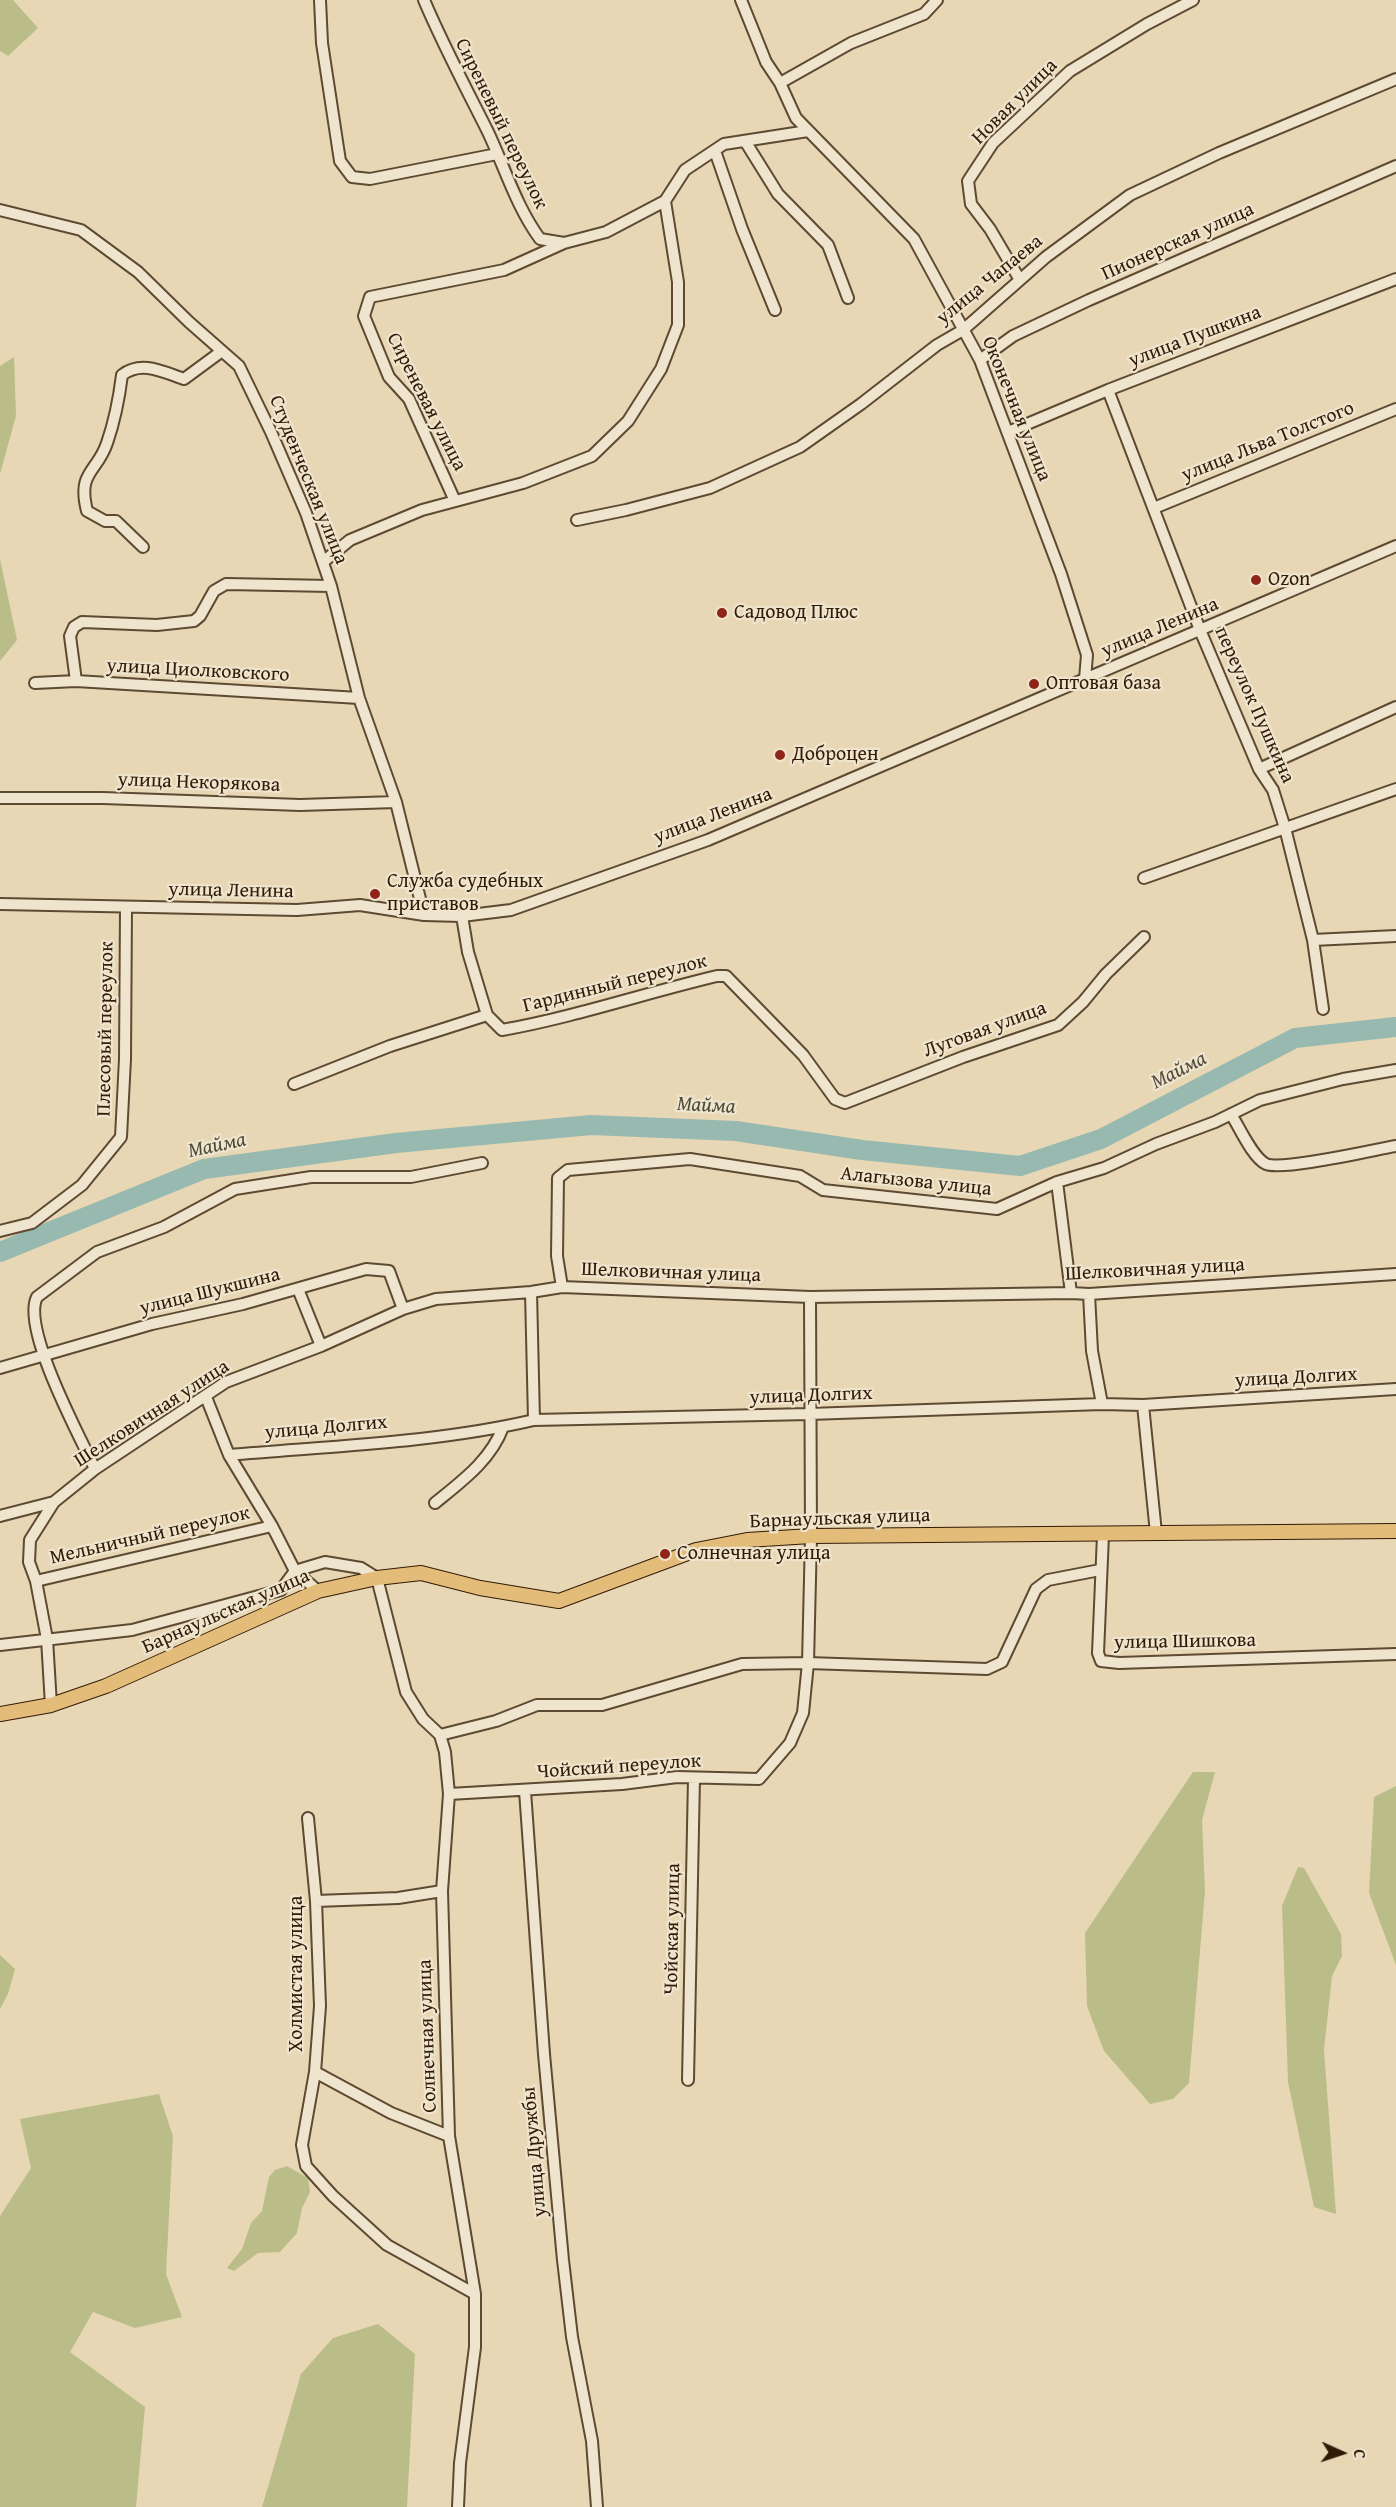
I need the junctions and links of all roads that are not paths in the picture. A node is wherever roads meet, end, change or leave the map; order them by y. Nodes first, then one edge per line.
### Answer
1 (320, 0) edge
2 (424, 0) edge
3 (741, 0) edge
4 (937, 0) edge
5 (1193, 0) edge
6 (1396, 79) edge
7 (780, 83) junction
8 (808, 131) junction
9 (745, 141) junction
10 (715, 151) junction
11 (498, 154) junction
12 (1396, 166) edge
13 (665, 201) junction
14 (0, 210) edge
15 (564, 243) junction
16 (1396, 279) edge
17 (1020, 280) junction
18 (848, 298) dead end
19 (775, 310) dead end
20 (963, 330) junction
21 (222, 351) junction
22 (980, 360) junction
23 (1108, 390) junction
24 (1396, 409) edge
25 (1008, 432) junction
26 (455, 501) junction
27 (1154, 508) junction
28 (577, 520) dead end
29 (1396, 546) edge
30 (143, 547) dead end
31 (323, 562) junction
32 (331, 586) junction
33 (1200, 630) junction
34 (1085, 679) junction
35 (76, 681) junction
36 (35, 683) dead end
37 (358, 698) junction
38 (1396, 707) edge
39 (1259, 769) junction
40 (1396, 789) edge
41 (0, 798) edge
42 (396, 802) junction
43 (1285, 828) junction
44 (1143, 878) dead end
45 (0, 904) edge
46 (126, 908) junction
47 (424, 915) junction
48 (462, 916) junction
49 (1396, 936) edge
50 (1144, 937) dead end
51 (1313, 940) junction
52 (1323, 1010) dead end
53 (486, 1015) junction
54 (1396, 1070) edge
55 (294, 1084) dead end
56 (845, 1103) joint
57 (1231, 1114) junction
58 (1396, 1146) edge
59 (482, 1163) dead end
60 (1057, 1182) junction
61 (0, 1232) edge
62 (1396, 1274) edge
63 (562, 1287) junction
64 (298, 1289) junction
65 (531, 1292) junction
66 (1071, 1293) junction
67 (1089, 1294) junction
68 (810, 1297) junction
69 (403, 1309) junction
70 (321, 1346) junction
71 (44, 1357) junction
72 (0, 1368) edge
73 (1396, 1389) edge
74 (206, 1397) junction
75 (1102, 1404) junction
76 (1143, 1405) junction
77 (809, 1414) junction
78 (534, 1420) junction
79 (503, 1427) junction
80 (229, 1455) junction
81 (95, 1469) junction
82 (54, 1502) junction
83 (435, 1503) dead end
84 (0, 1516) edge
85 (272, 1526) junction
86 (1396, 1531) edge
87 (1156, 1533) junction
88 (1103, 1535) junction
89 (811, 1536) junction
90 (1100, 1570) junction
91 (295, 1571) junction
92 (377, 1578) junction
93 (36, 1581) junction
94 (318, 1591) junction
95 (47, 1640) junction
96 (0, 1645) edge
97 (1396, 1654) edge
98 (808, 1663) junction
99 (51, 1705) junction
100 (0, 1714) edge
101 (440, 1735) junction
102 (694, 1778) junction
103 (525, 1791) junction
104 (449, 1794) junction
105 (308, 1818) dead end
106 (442, 1891) junction
107 (316, 1901) junction
108 (315, 2072) junction
109 (688, 2080) dead end
110 (449, 2136) junction
111 (475, 2294) junction
112 (458, 2507) edge
113 (597, 2507) edge

1 - 11 street
2 - 11 street, Сиреневый переулок
3 - 7 street, Оконечная улица
4 - 7 street
5 - 17 street, Новая улица
6 - 17 street, улица Чапаева
7 - 8 street, Оконечная улица
8 - 9 street, Сиреневая улица
8 - 20 street, Оконечная улица
9 - 10 street, Сиреневая улица
9 - 18 street
10 - 13 street, Сиреневая улица
10 - 19 street
11 - 15 street, Сиреневый переулок
12 - 22 street, Пионерская улица
13 - 15 street, Сиреневая улица
13 - 26 street
14 - 21 street, Студенческая улица
15 - 26 street, Сиреневая улица
16 - 23 street, улица Пушкина
17 - 20 street, улица Чапаева
20 - 22 street, Оконечная улица
20 - 28 street, улица Чапаева
21 - 30 street
21 - 31 street, Студенческая улица
22 - 25 street, Оконечная улица
23 - 25 street, улица Пушкина
23 - 27 street, переулок Пушкина
24 - 27 street, улица Льва Толстого
25 - 34 street, Оконечная улица
26 - 31 street
27 - 33 street, переулок Пушкина
29 - 33 street, улица Ленина
31 - 32 street, Студенческая улица
32 - 35 street
32 - 37 street, Студенческая улица
33 - 34 street, улица Ленина
33 - 39 street, переулок Пушкина
34 - 48 street, улица Ленина
35 - 36 street, улица Циолковского
35 - 37 street, улица Циолковского
37 - 42 street, Студенческая улица
38 - 39 street
39 - 43 street, переулок Пушкина
40 - 43 street
41 - 42 street, улица Некорякова
42 - 47 street, Студенческая улица
43 - 44 street
43 - 51 street, переулок Пушкина
45 - 46 street, улица Ленина
46 - 47 street, улица Ленина
46 - 61 street, Плесовый переулок
47 - 48 street, улица Ленина
48 - 53 street
49 - 51 street
50 - 56 street, Луговая улица
51 - 52 street, переулок Пушкина
53 - 55 street
53 - 56 street, Гардинный переулок
54 - 57 street, Алагызова улица
57 - 58 street
57 - 60 street, Алагызова улица
59 - 71 street
60 - 63 street, Алагызова улица
60 - 66 street
62 - 67 street, Шелковичная улица
63 - 65 street, Шелковичная улица
63 - 68 street, Шелковичная улица
64 - 69 street, улица Шукшина
64 - 70 street
64 - 71 street, улица Шукшина
65 - 69 street, Шелковичная улица
65 - 78 street
66 - 67 street, Шелковичная улица
66 - 68 street, Шелковичная улица
67 - 75 street
68 - 77 street, Чойский переулок
69 - 70 street, Шелковичная улица
70 - 74 street, Шелковичная улица
71 - 72 street, улица Шукшина
71 - 81 street
73 - 76 street, улица Долгих
74 - 80 street
74 - 81 street, Шелковичная улица
75 - 76 street, улица Долгих
75 - 77 street, улица Долгих
76 - 87 street
77 - 78 street, улица Долгих
77 - 89 street, Чойский переулок
78 - 79 street, улица Долгих
79 - 80 street, улица Долгих
79 - 83 street
80 - 85 street
81 - 82 street, Шелковичная улица
82 - 84 street, Шелковичная улица
82 - 93 street
85 - 91 street
85 - 93 street, Мельничный переулок
86 - 87 main road, Барнаульская улица
87 - 88 main road, Барнаульская улица
88 - 89 main road, Барнаульская улица
88 - 90 street, улица Шишкова
89 - 92 main road, Барнаульская улица
89 - 98 street, Чойский переулок
90 - 97 street, улица Шишкова
90 - 98 street
91 - 92 street
91 - 94 street
91 - 95 street
92 - 94 main road, Барнаульская улица
92 - 101 street
93 - 95 street
94 - 99 main road, Барнаульская улица
95 - 96 street
95 - 99 street
98 - 101 street
98 - 102 street, Чойский переулок
99 - 100 main road, Барнаульская улица
101 - 104 street, Солнечная улица
102 - 103 street, Чойский переулок
102 - 109 street, Чойская улица
103 - 104 street, Чойский переулок
103 - 113 street, улица Дружбы
104 - 106 street, Солнечная улица
105 - 107 street, Холмистая улица
106 - 107 street
106 - 110 street, Солнечная улица
107 - 108 street, Холмистая улица
108 - 110 street
108 - 111 street, Холмистая улица
110 - 111 street, Солнечная улица
111 - 112 street, Солнечная улица

